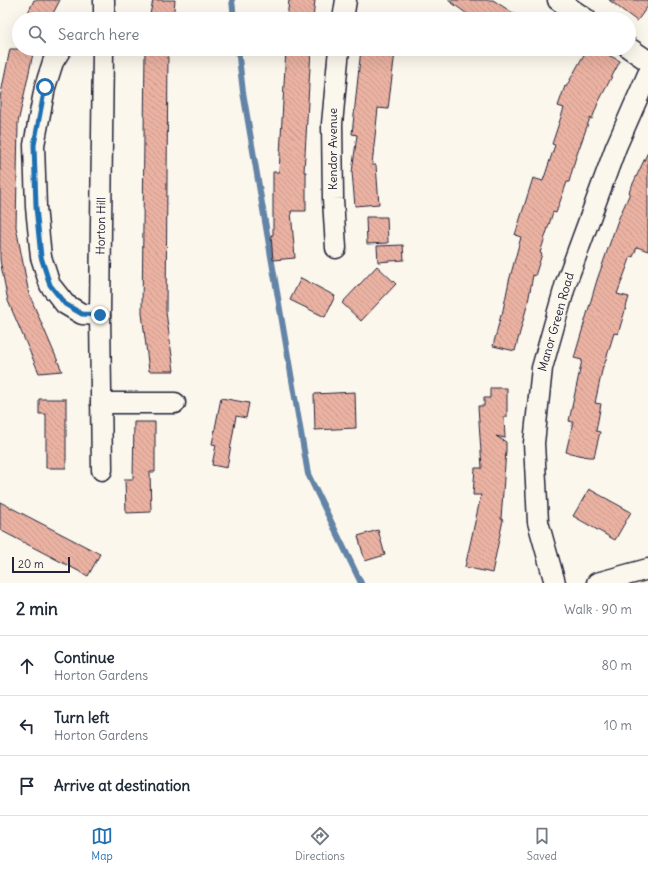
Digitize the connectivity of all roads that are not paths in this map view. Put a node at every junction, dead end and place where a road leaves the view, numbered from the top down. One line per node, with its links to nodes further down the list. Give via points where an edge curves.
1 (346, 0): 3 (street)
2 (558, 0): 4 (street)
3 (344, 12)
4 (576, 12)
5 (636, 53): 9 (street)
6 (57, 56): 12 (street, via 45,87 34,145 41,257 50,285 65,304 82,314)
7 (103, 56): 12 (street, Horton Hill)
8 (338, 56): 11 (street, Kendor Avenue, via 332,124)
9 (648, 61)
10 (648, 74): 17 (street, Manor Green Road, via 616,147 566,282 542,368 534,443 538,522)
11 (336, 248)
12 (100, 315): 13 (street, Horton Hill)
13 (101, 403): 14 (street); 15 (street, Horton Hill)
14 (175, 403)
15 (102, 470)
16 (648, 569): 18 (street)
17 (555, 583)
18 (597, 583)

